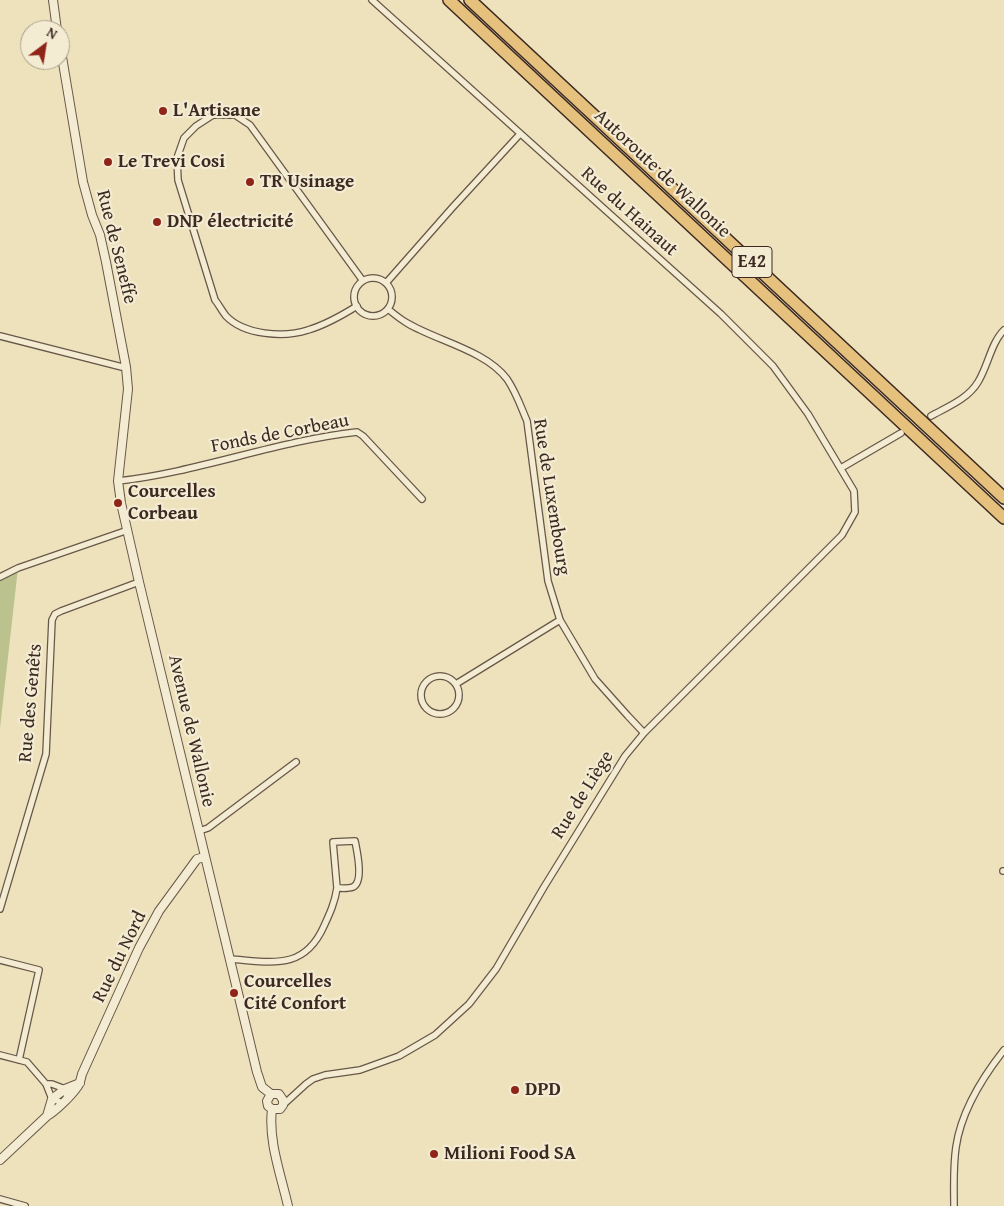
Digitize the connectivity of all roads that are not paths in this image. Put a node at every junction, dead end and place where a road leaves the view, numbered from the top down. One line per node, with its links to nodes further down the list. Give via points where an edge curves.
1 (53, 0): 5 (street)
2 (372, 0): 7 (street, Rue du Hainaut)
3 (449, 0): 21 (highway, Autoroute de Wallonie / E42)
4 (470, 0): 19 (highway, Autoroute de Wallonie / E42)
5 (56, 20)
6 (64, 70): 14 (street, Rue de Seneffe, via 83,182 100,235)
7 (520, 134): 9 (street); 17 (street, Rue du Hainaut, via 721,314 773,366)
8 (363, 281): 9 (street, via 375,278); 10 (street, via 354,295); 10 (street, via 250,125 235,115 213,115 184,138 177,158 178,180 215,300 227,317 252,331 281,334 305,331 332,321)
9 (386, 283): 11 (street, via 392,299)
10 (357, 306): 11 (street, via 372,316)
11 (388, 309): 25 (street, Rue de Luxembourg, via 408,324 486,360 506,378 518,396 527,421 548,581)
12 (1004, 330): 15 (street, via 978,384 963,398)
13 (0, 336): 14 (street)
14 (126, 367): 18 (street, Avenue de Wallonie, via 128,389)
15 (931, 416)
16 (901, 433): 17 (street)
17 (841, 468): 27 (street, Rue de Liège, via 854,490 855,512 842,535)
18 (118, 481): 20 (street, Fonds de Corbeau, via 357,432); 22 (street, Avenue de Wallonie)
19 (1004, 498)
20 (422, 499)
21 (1004, 518)
22 (128, 530): 23 (street); 24 (street, Avenue de Wallonie)
23 (0, 577)
24 (139, 582): 29 (street, Avenue de Wallonie); 32 (street, Rue des Genêts, via 61,611 52,620 46,754)
25 (560, 620): 26 (street); 27 (street, Rue de Luxembourg, via 595,679)
26 (456, 684): 26 (street, via 446,677 431,678 421,690 422,703 431,712 449,712 458,700)
27 (644, 733): 42 (street, Rue de Liège, via 621,762 496,969 469,1004 435,1035 399,1056 360,1070 313,1079)
28 (296, 762): 29 (street, via 208,828)
29 (199, 831): 30 (street, Avenue de Wallonie)
30 (205, 857): 33 (street, Avenue de Wallonie); 38 (street, Rue du Nord, via 197,859 159,912)
31 (336, 888): 31 (street, via 353,887 360,876 356,841 333,842); 33 (street, via 335,899 320,935 302,954 291,960 272,962)
32 (0, 909)
33 (230, 959): 41 (street, Avenue de Wallonie, via 259,1080 262,1088)
34 (0, 960): 37 (street, via 39,970)
35 (1004, 1050): 53 (street, via 974,1096 959,1130 954,1161)
36 (0, 1056): 37 (street)
37 (19, 1060): 39 (street, via 27,1062)
38 (80, 1083): 40 (street); 45 (street, Rue du Nord)
39 (46, 1084): 40 (street); 44 (street)
40 (65, 1089): 44 (street); 45 (street)
41 (271, 1094): 43 (street); 47 (street, via 267,1104)
42 (295, 1094): 43 (street); 46 (street, Rue de Liège)
43 (281, 1095): 46 (street)
44 (52, 1100): 45 (street); 48 (street, Rue du Nord)
45 (65, 1100): 48 (street, Rue du Nord)
46 (283, 1105): 47 (street, via 277,1110)
47 (272, 1109): 52 (street, via 271,1136)
48 (47, 1116): 49 (street, Rue du Nord)
49 (0, 1160)
50 (0, 1199): 51 (street)
51 (24, 1206)
52 (288, 1206)
53 (954, 1206)

